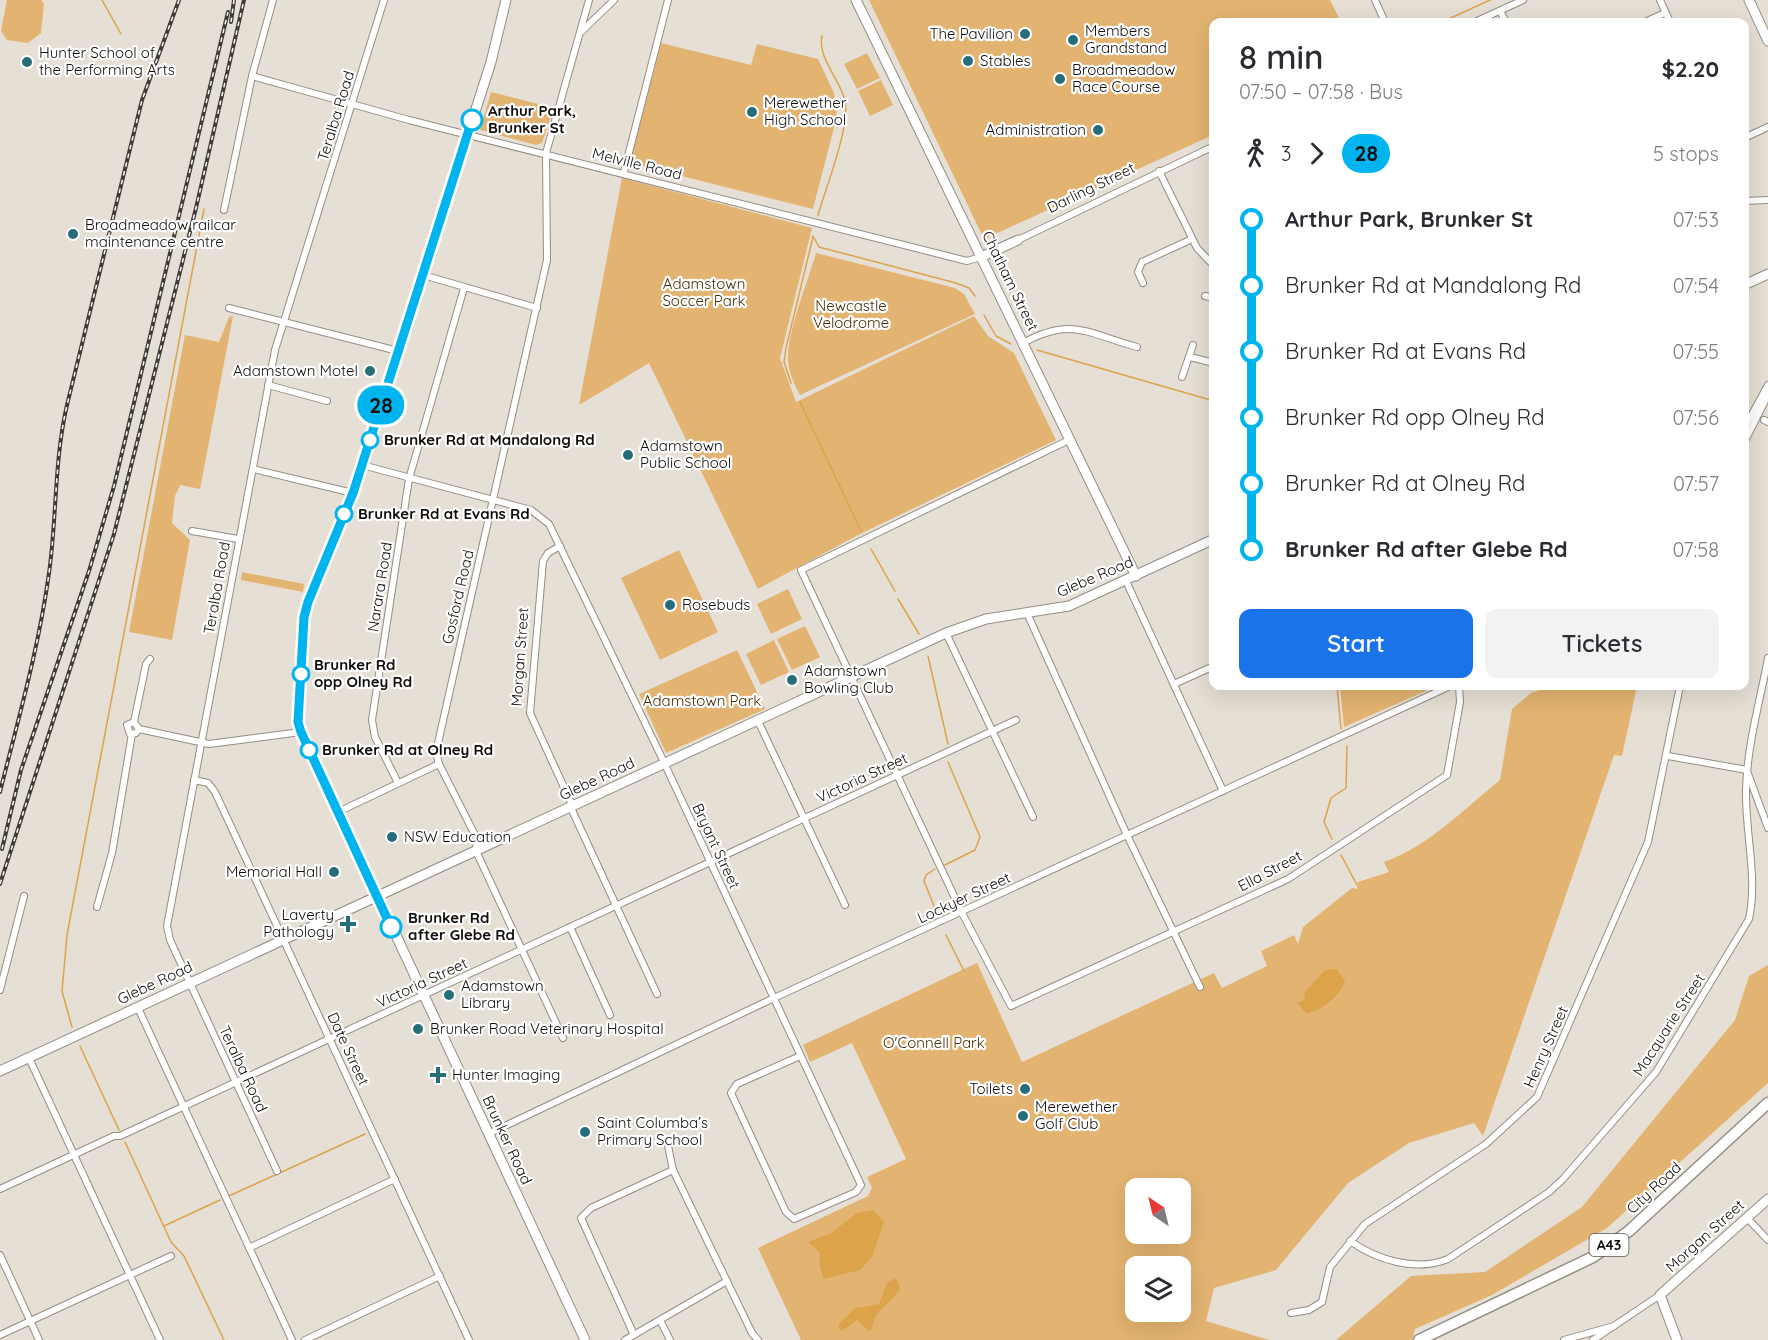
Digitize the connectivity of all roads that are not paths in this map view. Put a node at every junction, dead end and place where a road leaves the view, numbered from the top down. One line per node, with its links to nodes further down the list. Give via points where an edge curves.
1 (273, 0): 21 (street)
2 (384, 0): 22 (street, Teralba Road)
3 (506, 0): 24 (main road, Brunker Road)
4 (589, 0): 19 (street, Gosford Road)
5 (614, 0): 19 (street)
6 (668, 0): 29 (street)
7 (856, 0): 35 (main road, Chatham Street)
8 (1375, 0): 14 (street)
9 (1523, 0): 12 (street)
10 (1660, 0): 13 (street)
11 (1749, 0): 20 (main road)
12 (1500, 11): 15 (street); 16 (street)
13 (1665, 13): 17 (street); 18 (street)
14 (1384, 18)
15 (1485, 18)
16 (1504, 18)
17 (1654, 18)
18 (1668, 18)
19 (580, 32): 27 (street, Gosford Road)
20 (1768, 41)
21 (252, 76): 22 (street, Melville Road); 32 (street)
22 (352, 104): 24 (street, Melville Road); 46 (street, Teralba Road)
23 (1768, 127): 25 (street)
24 (468, 134): 27 (street, Melville Road); 38 (main road, Brunker Road)
25 (1749, 136)
26 (1209, 148): 28 (street, Darling Street)
27 (546, 153): 29 (street, Melville Road); 45 (street, Gosford Road, via 547,260)
28 (1159, 171): 33 (street); 34 (street, Darling Street)
29 (624, 172): 35 (street, Melville Road, via 967,261)
30 (1768, 200): 31 (street)
31 (1749, 201)
32 (224, 210)
33 (1191, 239): 36 (street); 39 (street, via 1142,262 1138,272)
34 (1018, 240): 35 (main road, Darling Street)
35 (981, 257): 47 (main road, Chatham Street)
36 (1209, 260)
37 (1768, 274): 40 (main road)
38 (423, 275): 41 (street); 50 (main road, Brunker Road)
39 (1143, 283)
40 (1749, 283)
41 (464, 288): 45 (street); 63 (street, Narara Road)
42 (1205, 296): 43 (street)
43 (1209, 297)
44 (229, 308): 46 (street)
45 (537, 308): 65 (street, Gosford Road)
46 (284, 321): 50 (street); 54 (street, Teralba Road)
47 (1023, 343): 49 (street, via 1067,327); 60 (main road, Chatham Street)
48 (1193, 345): 51 (street)
49 (1137, 347)
50 (398, 351): 61 (main road, Brunker Road)
51 (1190, 357): 52 (street); 53 (street)
52 (1209, 362)
53 (1182, 377)
54 (268, 385): 57 (street); 62 (street, Teralba Road)
55 (1768, 385): 58 (street)
56 (1768, 394): 59 (street)
57 (327, 401)
58 (1749, 420)
59 (1749, 433)
60 (1071, 439): 70 (main road, Chatham Street); 77 (street, via 801,570)
61 (362, 465): 63 (street); 64 (main road, Brunker Road)
62 (253, 469): 64 (street); 67 (street, Teralba Road)
63 (409, 479): 65 (street); 96 (street, Narara Road, via 372,720 375,737)
64 (353, 493): 87 (main road, Brunker Road, via 304,617 298,722)
65 (492, 500): 69 (street, Bryant Street, via 531,510 546,519); 91 (street, Gosford Road, via 437,744)
66 (192, 531): 67 (street)
67 (238, 539): 89 (street, Teralba Road)
68 (1209, 541): 70 (main road, Glebe Road)
69 (560, 546): 92 (street, Bryant Street); 98 (street, Morgan Street, via 543,561 530,713)
70 (1136, 576): 71 (main road, Glebe Road)
71 (1126, 581): 72 (main road, Glebe Road, via 1069,606); 78 (street)
72 (1027, 613): 73 (main road, Glebe Road, via 986,618); 103 (street)
73 (946, 633): 77 (main road, Glebe Road); 86 (street)
74 (1768, 658): 93 (street, Macquarie Street)
75 (150, 659): 84 (street)
76 (1209, 668): 78 (street)
77 (852, 676): 82 (main road, Glebe Road); 94 (street)
78 (1174, 684): 97 (street)
79 (1441, 690): 97 (street, Lockyer Street)
80 (1459, 690): 113 (street, Ella Street, via 1447,775 1288,879)
81 (1679, 690): 90 (street, Henry Street)
82 (758, 720): 92 (main road, Glebe Road); 100 (street)
83 (1016, 720): 86 (street, Victoria Street)
84 (134, 722): 85 (street); 88 (street, via 126,727)
85 (139, 729): 88 (street); 89 (street)
86 (992, 731): 94 (street, Victoria Street); 101 (street)
87 (301, 732): 89 (street); 99 (main road, Brunker Road)
88 (132, 734): 110 (street, via 112,853)
89 (201, 743): 95 (street, Teralba Road)
90 (1668, 756): 93 (street); 142 (street, Henry Street, via 1648,842 1537,1097 1486,1144 1365,1224)
91 (439, 764): 96 (street); 104 (street, Gosford Road, via 477,839)
92 (665, 764): 98 (main road, Glebe Road); 105 (street, Bryant Street)
93 (1747, 770): 102 (street); 142 (street, Macquarie Street, via 1752,892 1749,920 1646,1083 1556,1185 1448,1259 1436,1264 1407,1265)
94 (898, 774): 100 (street, Victoria Street); 111 (street)
95 (194, 780): 114 (street, Date Street, via 208,783 216,792); 116 (street, Teralba Road, via 166,926)
96 (398, 783): 99 (street)
97 (1223, 791): 103 (street, Lockyer Street)
98 (572, 807): 104 (main road, Glebe Road); 108 (street, Morgan Street)
99 (338, 812): 107 (main road, Brunker Road)
100 (804, 818): 105 (street, Victoria Street); 109 (street)
101 (1033, 818)
102 (1768, 828)
103 (1127, 835): 111 (street, Lockyer Street); 113 (street)
104 (476, 851): 107 (main road, Glebe Road); 115 (street, Gosford Road)
105 (711, 862): 108 (street, Victoria Street); 121 (street, Bryant Street)
106 (24, 896): 118 (street)
107 (377, 897): 114 (main road, Glebe Road); 120 (main road, Brunker Road)
108 (616, 905): 112 (street, Victoria Street); 119 (street, Morgan Street)
109 (845, 905)
110 (97, 907)
111 (962, 913): 113 (street, Ella Street, via 1011,1006); 121 (street, Lockyer Street)
112 (570, 927): 115 (street, Victoria Street); 123 (street)
113 (1173, 931): 117 (street)
114 (284, 940): 116 (main road, Glebe Road); 125 (street, Date Street)
115 (522, 949): 120 (street, Victoria Street); 124 (street, Gosford Road)
116 (190, 983): 122 (main road, Glebe Road); 129 (street, Teralba Road)
117 (1200, 987)
118 (0, 990)
119 (657, 994)
120 (424, 996): 125 (street, Victoria Street); 132 (main road, Brunker Road)
121 (774, 998): 126 (street, Bryant Street); 132 (street, Lockyer Street)
122 (138, 1008): 127 (main road, Glebe Road); 131 (street)
123 (610, 1015)
124 (562, 1038)
125 (330, 1039): 129 (street, Victoria Street); 137 (street, Date Street)
126 (800, 1056): 126 (street, Bryant Street, via 731,1089 791,1219 856,1192 861,1185)
127 (29, 1058): 128 (main road, Glebe Road); 134 (street)
128 (0, 1071)
129 (236, 1082): 131 (street, Victoria Street); 136 (street, Teralba Road)
130 (1768, 1103): 165 (highway, City Road / A43, via 1629,1231 1593,1257)
131 (184, 1106): 134 (street, Victoria Street); 143 (street)
132 (488, 1134): 161 (main road, Brunker Road)
133 (668, 1141): 135 (street)
134 (75, 1154): 138 (street, Victoria Street); 146 (street)
135 (673, 1170): 148 (street); 155 (street, via 591,1208 581,1218)
136 (277, 1171)
137 (395, 1179): 143 (street); 147 (street, Date Street)
138 (0, 1189)
139 (1768, 1199): 140 (main road, Morgan Street)
140 (1748, 1218): 141 (street); 149 (main road, Morgan Street)
141 (1768, 1240)
142 (1350, 1241): 150 (street, Henry Street, via 1330,1267 1322,1302 1309,1310)
143 (249, 1248): 158 (street)
144 (0, 1255): 152 (street)
145 (171, 1256): 146 (street)
146 (130, 1275): 152 (street); 157 (street)
147 (440, 1276): 159 (street); 160 (street, Date Street)
148 (727, 1281): 151 (street); 164 (street)
149 (1660, 1295): 153 (street); 168 (main road)
150 (1291, 1313)
151 (660, 1320): 155 (street); 163 (street)
152 (31, 1321): 154 (street); 156 (street)
153 (1618, 1326): 166 (street); 167 (street)
154 (0, 1335)
155 (634, 1335): 162 (street)
156 (39, 1340)
157 (160, 1340)
158 (292, 1340)
159 (305, 1340)
160 (469, 1340)
161 (585, 1340)
162 (625, 1340)
163 (670, 1340)
164 (758, 1340)
165 (1419, 1340)
166 (1564, 1340)
167 (1593, 1340)
168 (1677, 1340)

